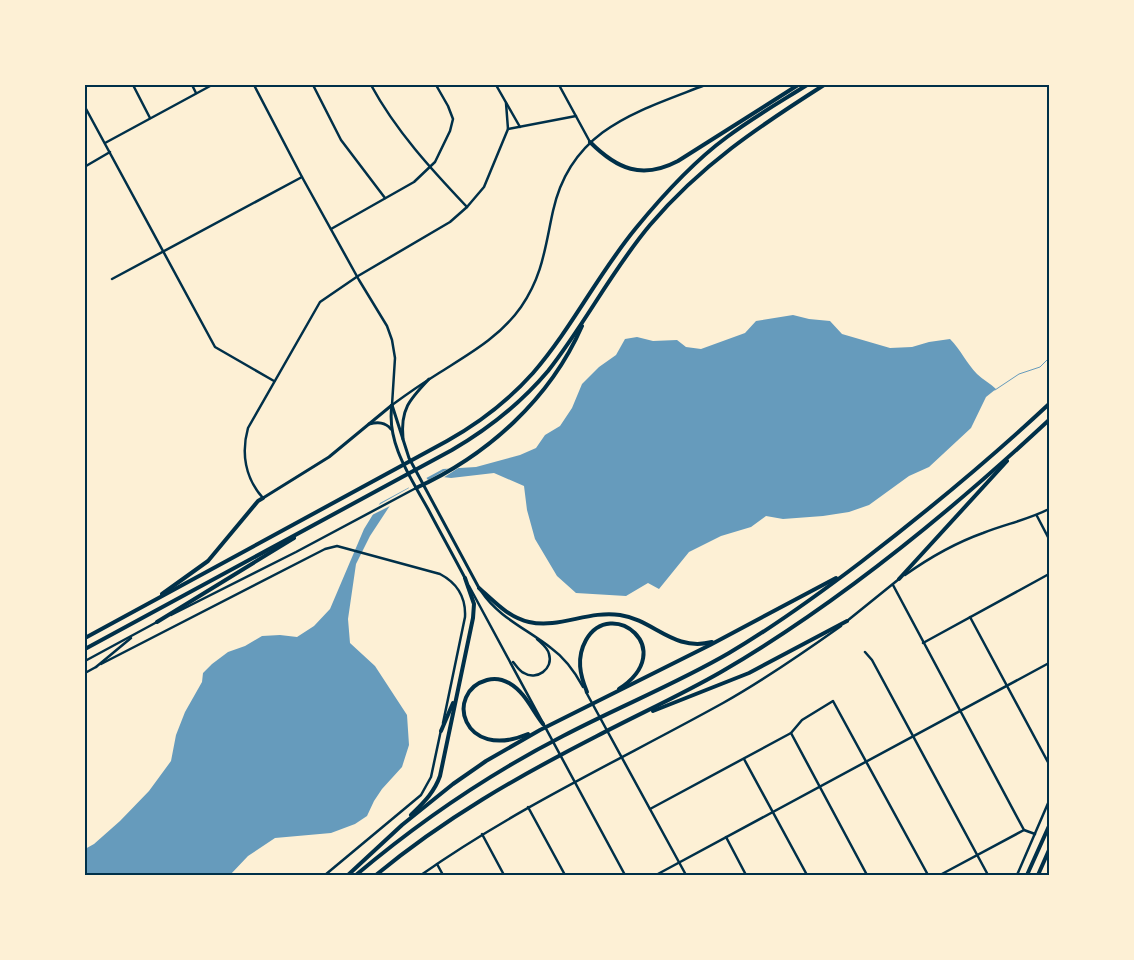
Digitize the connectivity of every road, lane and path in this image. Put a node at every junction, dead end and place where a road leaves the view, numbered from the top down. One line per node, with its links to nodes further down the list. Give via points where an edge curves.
1 (133, 85): 18 (street)
2 (192, 85): 14 (street)
3 (212, 85): 14 (street)
4 (254, 85): 26 (street)
5 (313, 85): 27 (street, via 341,140)
6 (371, 85): 25 (street, via 395,124)
7 (436, 85): 25 (street, via 453,119)
8 (496, 85): 15 (street)
9 (559, 85): 17 (street)
10 (705, 85): 21 (street, via 634,113)
11 (798, 85): 21 (main road, via 678,161 657,170 620,166)
12 (807, 85): 56 (main road, via 728,136 668,191 620,248 540,364 488,415 447,441)
13 (824, 85): 33 (main road, via 751,132 683,189 635,244)
14 (196, 93): 18 (street)
15 (506, 103): 19 (street); 20 (street)
16 (85, 107): 22 (street)
17 (576, 116): 19 (street); 21 (street)
18 (150, 118): 22 (street)
19 (520, 127): 20 (street)
20 (508, 129): 28 (street, via 484,187)
21 (590, 142): 34 (street, via 568,171 558,192 542,265 522,305 484,344)
22 (105, 143): 23 (street)
23 (110, 152): 24 (street); 30 (street)
24 (86, 166)
25 (431, 168): 27 (street); 28 (street)
26 (302, 177): 29 (street); 30 (street)
27 (385, 198): 29 (street)
28 (467, 207): 31 (street, via 450,222)
29 (331, 229): 31 (street)
30 (163, 252): 32 (street); 35 (street, via 215,346)
31 (358, 276): 35 (street, via 320,302); 37 (street, via 392,340 395,365)
32 (112, 279)
33 (587, 314): 43 (main road, via 575,341 552,377 517,419 477,453); 46 (main road, via 548,371 504,415 462,444)
34 (429, 379): 37 (street); 41 (main road, via 406,408 402,425)
35 (274, 381): 45 (street, via 244,441 248,474)
36 (1049, 404): 50 (main road, via 941,499)
37 (392, 405): 39 (main road); 40 (main road); 41 (main road)
38 (1049, 420): 42 (main road)
39 (369, 424): 40 (main road, via 384,423); 45 (main road, via 329,457)
40 (392, 432): 44 (main road)
41 (404, 447): 43 (main road)
42 (1017, 450): 53 (main road); 77 (main road, via 891,554 791,627 708,679)
43 (423, 485): 44 (main road); 55 (main road)
44 (416, 488): 52 (main road); 59 (street)
45 (263, 498): 56 (main road, via 208,561)
46 (344, 509): 59 (main road); 65 (main road)
47 (1049, 509): 48 (street)
48 (1036, 516): 49 (street); 53 (street, via 961,542)
49 (1049, 539)
50 (851, 570): 63 (main road); 107 (main road, via 771,627 722,657 561,736 490,777 415,828)
51 (1049, 574): 57 (street)
52 (465, 578): 67 (street); 73 (main road, via 473,601 473,615)
53 (899, 579): 54 (street)
54 (893, 585): 58 (street); 64 (street)
55 (479, 588): 61 (street, via 498,612); 63 (main road, via 505,611 529,622 548,623 612,614 637,620 680,642 698,645)
56 (141, 608): 62 (main road)
57 (970, 617): 64 (street); 72 (street)
58 (848, 621): 77 (main road, via 749,673); 83 (street, via 725,702)
59 (157, 622): 60 (street)
60 (139, 632): 68 (street); 70 (street)
61 (531, 634): 67 (street, via 550,655 544,671 535,676 526,674); 74 (street, via 563,659)
62 (85, 638)
63 (719, 640): 75 (main road)
64 (923, 642): 76 (street)
65 (85, 649)
66 (865, 652): 82 (street)
67 (508, 657): 78 (street)
68 (85, 661)
69 (1049, 663): 72 (street)
70 (96, 667): 71 (street); 80 (street, via 325,549 337,546 444,576 456,586 463,600 464,624)
71 (85, 673)
72 (1007, 686): 76 (street); 86 (street)
73 (458, 691): 80 (main road); 93 (main road, via 436,786)
74 (586, 692): 75 (main road, via 580,674 584,644 596,629 606,624 617,624 628,627 637,635 644,658 634,677); 83 (street)
75 (608, 695): 79 (main road)
76 (960, 711): 82 (street); 95 (street)
77 (627, 720): 108 (main road, via 469,807)
78 (543, 724): 79 (main road, via 526,698 506,681 483,681 467,697 466,722 482,737 507,741); 87 (street)
79 (540, 730): 93 (main road, via 469,772)
80 (441, 731): 105 (street, via 431,777 421,795)
81 (791, 733): 84 (street); 85 (street, via 802,720 833,701); 88 (street)
82 (913, 737): 85 (street); 100 (street)
83 (622, 756): 87 (street); 91 (street)
84 (744, 759): 91 (street); 92 (street)
85 (866, 761): 88 (street); 119 (street)
86 (1049, 764)
87 (575, 782): 90 (street); 113 (street)
88 (820, 787): 92 (street); 118 (street)
89 (1049, 801): 97 (street)
90 (528, 807): 96 (street); 112 (street)
91 (650, 810): 102 (street)
92 (773, 812): 98 (street); 117 (street)
93 (402, 825): 106 (main road)
94 (1049, 826): 123 (main road)
95 (1024, 830): 97 (street); 100 (street)
96 (482, 834): 103 (street); 111 (street)
97 (1035, 834): 122 (street)
98 (726, 837): 102 (street); 116 (street)
99 (1049, 850): 104 (main road)
100 (978, 855): 120 (street); 121 (street)
101 (1049, 856): 104 (main road)
102 (679, 863): 114 (street); 115 (street)
103 (437, 864): 109 (street); 110 (street)
104 (1040, 870): 124 (main road)
105 (325, 875)
106 (348, 875)
107 (356, 875)
108 (376, 875)
109 (421, 875)
110 (443, 875)
111 (504, 875)
112 (565, 875)
113 (625, 875)
114 (656, 875)
115 (686, 875)
116 (746, 875)
117 (807, 875)
118 (867, 875)
119 (928, 875)
120 (940, 875)
121 (988, 875)
122 (1017, 875)
123 (1028, 875)
124 (1038, 875)

